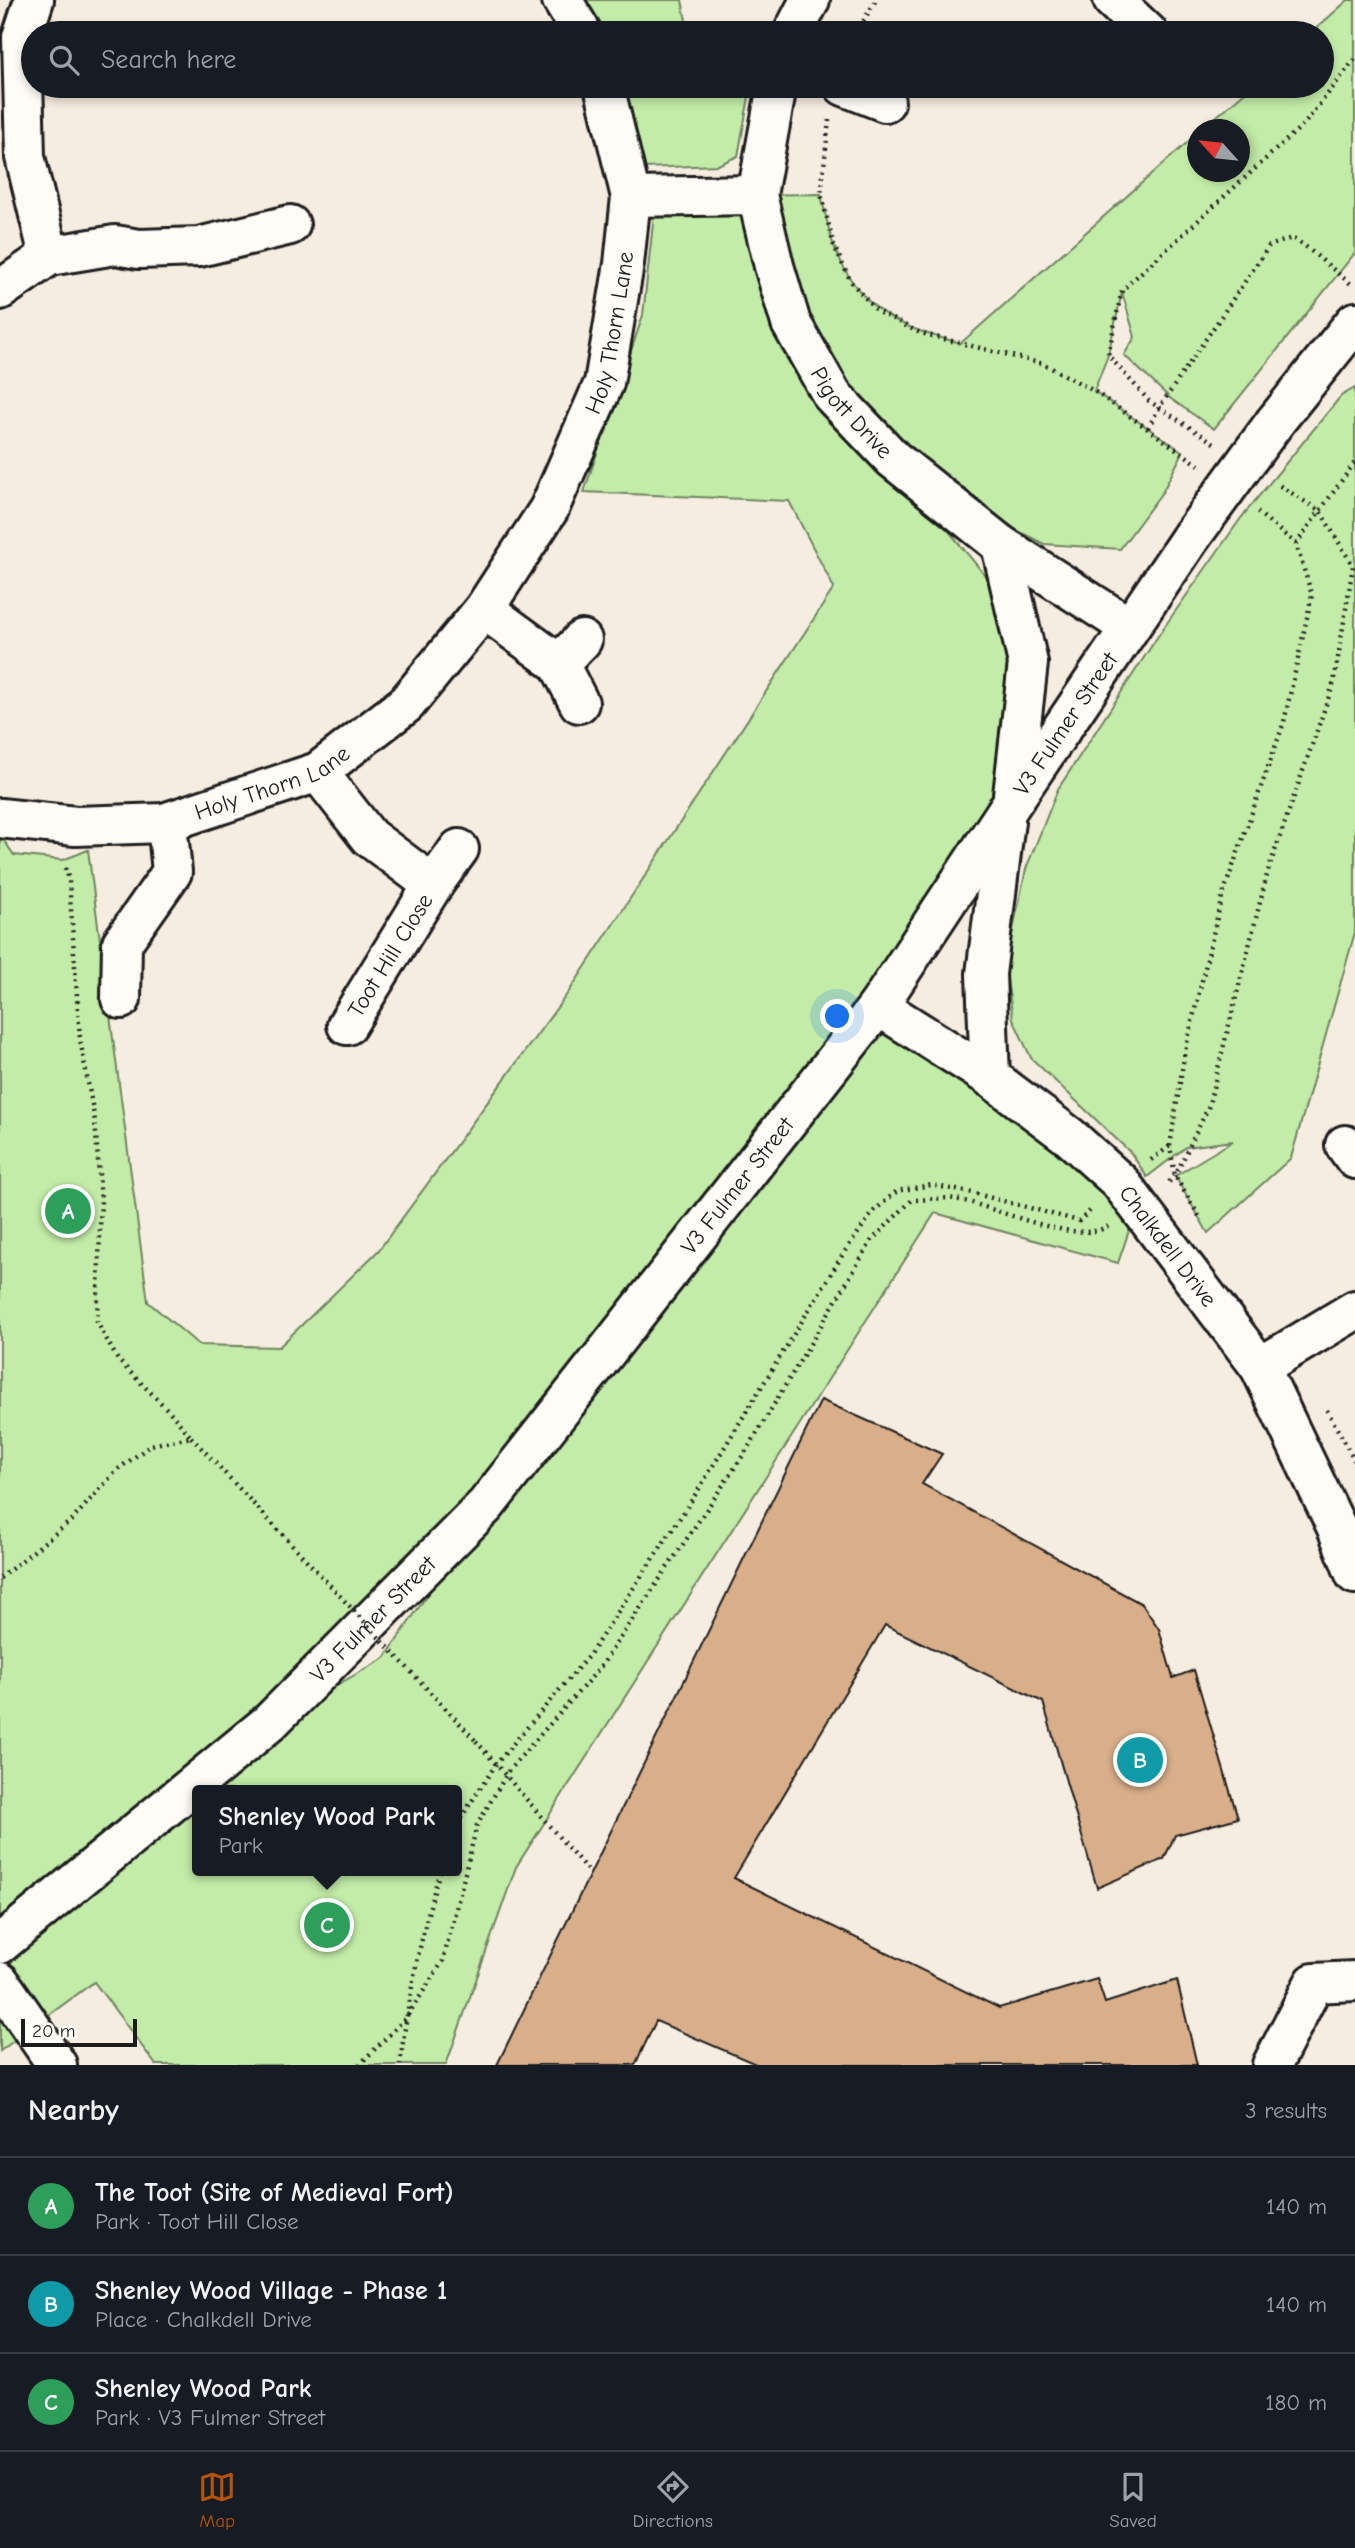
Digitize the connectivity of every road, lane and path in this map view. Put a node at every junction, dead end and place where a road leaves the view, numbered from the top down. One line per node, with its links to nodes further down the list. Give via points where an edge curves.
1 (34, 0): 6 (street)
2 (562, 0): 7 (street)
3 (810, 0): 8 (street)
4 (876, 0): 9 (path)
5 (1113, 0): 10 (street)
6 (27, 21)
7 (575, 21)
8 (799, 21)
9 (863, 21)
10 (1135, 21)
11 (21, 50): 19 (street)
12 (1355, 59): 13 (path)
13 (1334, 86)
14 (607, 98): 21 (street, Holy Thorn Lane)
15 (775, 98): 20 (street, Pigott Drive)
16 (838, 98): 18 (street); 28 (path, via 826,137 821,194 834,246 851,282 878,312 920,333 1044,364)
17 (1325, 98): 27 (path, via 1305,123 1122,290 1108,355)
18 (885, 102)
19 (13, 158): 23 (street)
20 (757, 195): 21 (street); 36 (street, Pigott Drive, via 791,323 832,396 893,459)
21 (631, 197): 39 (street, Holy Thorn Lane, via 604,383 549,509)
22 (290, 225): 23 (street, via 199,247 115,245)
23 (50, 256): 25 (street)
24 (1355, 288): 27 (path, via 1292,238 1269,246)
25 (0, 290)
26 (1355, 322): 40 (street, V3 Fulmer Street, bridge, via 1275,422)
27 (1159, 408): 28 (path); 29 (path)
28 (1148, 428): 31 (path)
29 (1220, 447)
30 (1355, 462): 34 (path)
31 (1203, 469)
32 (1276, 483): 34 (path)
33 (1255, 510): 35 (path)
34 (1320, 511): 35 (path); 38 (path, via 1353,566)
35 (1296, 544): 53 (path, via 1312,595 1284,722 1222,897 1185,1051)
36 (1001, 545): 40 (street, Pigott Drive); 43 (street, via 1028,663)
37 (1355, 580): 38 (path)
38 (1349, 593): 54 (path, via 1334,682 1268,871 1208,1108)
39 (484, 609): 41 (street, via 570,652); 42 (street, Holy Thorn Lane, via 406,704)
40 (1129, 627): 43 (street, V3 Fulmer Street)
41 (579, 703)
42 (318, 772): 45 (street, Holy Thorn Lane); 48 (street, Toot Hill Close, via 369,837)
43 (1009, 806): 50 (street, V3 Fulmer Street); 52 (street, via 986,974)
44 (0, 818): 45 (street, Holy Thorn Lane, via 76,827)
45 (164, 823): 49 (street, via 172,872 122,943)
46 (460, 849): 48 (street, Toot Hill Close)
47 (62, 860): 60 (path, via 69,880 80,1039 95,1121 101,1200 97,1322 118,1360)
48 (433, 886): 51 (street, Toot Hill Close)
49 (121, 999)
50 (878, 1006): 52 (street, Chalkdell Drive); 66 (street, V3 Fulmer Street, via 486,1505 269,1724)
51 (347, 1025)
52 (990, 1077): 55 (street, Chalkdell Drive, via 1070,1137)
53 (1170, 1146): 54 (path); 55 (path)
54 (1175, 1176): 55 (path); 56 (path)
55 (1128, 1195): 58 (street, Chalkdell Drive); 64 (path, via 1079,1221 931,1185 897,1191 874,1211 590,1654); 65 (path, via 1101,1231 1062,1231 954,1199 912,1200 872,1240 748,1448 599,1669)
56 (1202, 1222)
57 (1355, 1310): 58 (street)
58 (1260, 1367): 62 (street, Chalkdell Drive)
59 (1324, 1405): 61 (path)
60 (191, 1437): 63 (path, via 151,1445 117,1470 72,1520); 64 (path, bridge)
61 (1355, 1461)
62 (1355, 1574)
63 (0, 1578)
64 (496, 1765): 65 (path); 68 (path)
65 (506, 1776): 69 (path); 74 (path, via 477,1825 443,1961)
66 (194, 1785)
67 (192, 1787): 71 (street, V3 Fulmer Street)
68 (462, 1816)
69 (590, 1874)
70 (439, 1876): 74 (path)
71 (0, 1944)
72 (1355, 1981): 78 (street, via 1314,1983)
73 (0, 1982): 75 (street)
74 (406, 2018): 76 (path); 77 (path)
75 (57, 2065)
76 (359, 2065)
77 (400, 2065)
78 (1272, 2065)

